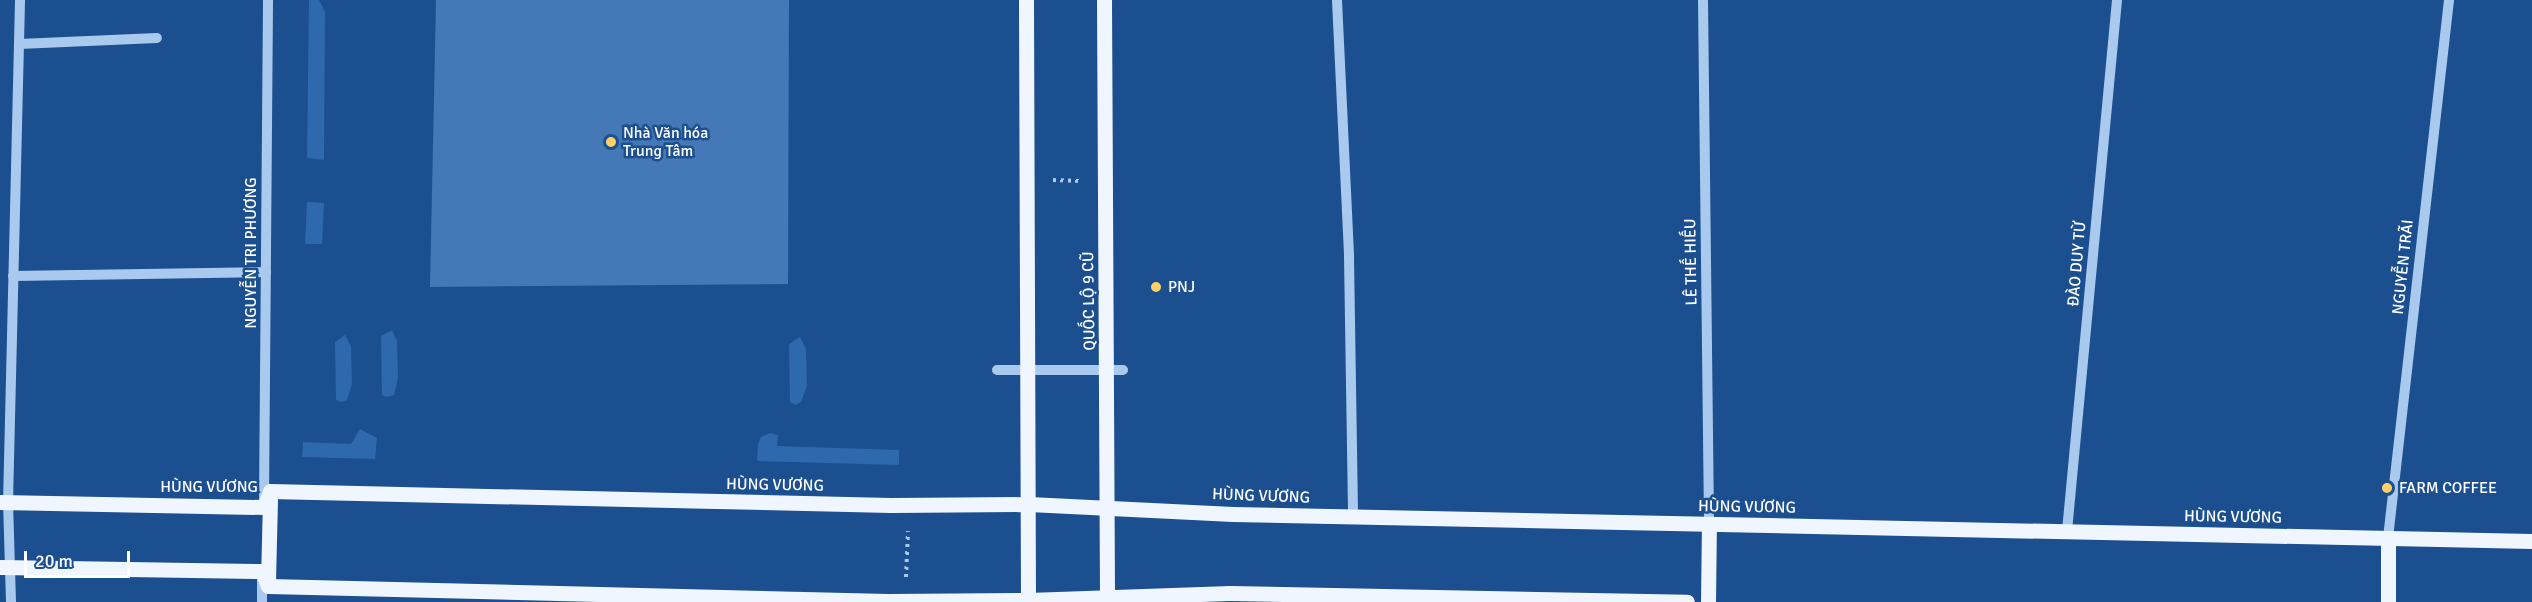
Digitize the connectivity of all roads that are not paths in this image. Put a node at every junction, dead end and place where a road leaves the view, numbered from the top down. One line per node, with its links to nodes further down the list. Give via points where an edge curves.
1 (20, 0): 10 (street)
2 (268, 0): 11 (street, NGUYỄN TRI PHƯƠNG)
3 (1026, 0): 14 (main road)
4 (1104, 0): 15 (main road, QUỐC LỘ 9 CŨ)
5 (1337, 0): 22 (street, via 1349,257)
6 (1703, 0): 23 (street, LÊ THẾ HIẾU)
7 (2116, 0): 24 (street, ĐÀO DUY TỪ)
8 (2449, 0): 25 (street, NGUYỄN TRÃI)
9 (157, 38): 10 (street)
10 (19, 44): 12 (street)
11 (266, 272): 12 (street); 20 (street, NGUYỄN TRI PHƯƠNG)
12 (13, 276): 18 (street)
13 (997, 370): 14 (street)
14 (1029, 370): 15 (street); 19 (main road)
15 (1108, 370): 16 (street); 21 (main road, QUỐC LỘ 9 CŨ)
16 (1123, 370)
17 (270, 491): 19 (main road, HÙNG VƯƠNG, via 908,505); 20 (main road, HÙNG VƯƠNG); 29 (main road)
18 (4, 502): 20 (main road, HÙNG VƯƠNG); 27 (street)
19 (1029, 504): 21 (main road, HÙNG VƯƠNG); 31 (main road)
20 (264, 507)
21 (1107, 508): 22 (main road, HÙNG VƯƠNG); 30 (main road, QUỐC LỘ 9 CŨ)
22 (1353, 517): 23 (main road, HÙNG VƯƠNG)
23 (1709, 524): 24 (main road, HÙNG VƯƠNG); 35 (main road)
24 (2067, 531): 25 (main road, HÙNG VƯƠNG)
25 (2388, 538): 26 (main road, HÙNG VƯƠNG); 36 (main road)
26 (2532, 541)
27 (6, 567): 28 (main road); 32 (street)
28 (262, 571): 29 (main road); 33 (street)
29 (268, 586): 31 (main road)
30 (1107, 600): 31 (main road); 34 (main road, via 1230,592)
31 (1028, 601)
32 (11, 602)
33 (262, 602)
34 (1687, 602)
35 (1708, 602)
36 (2388, 602)

